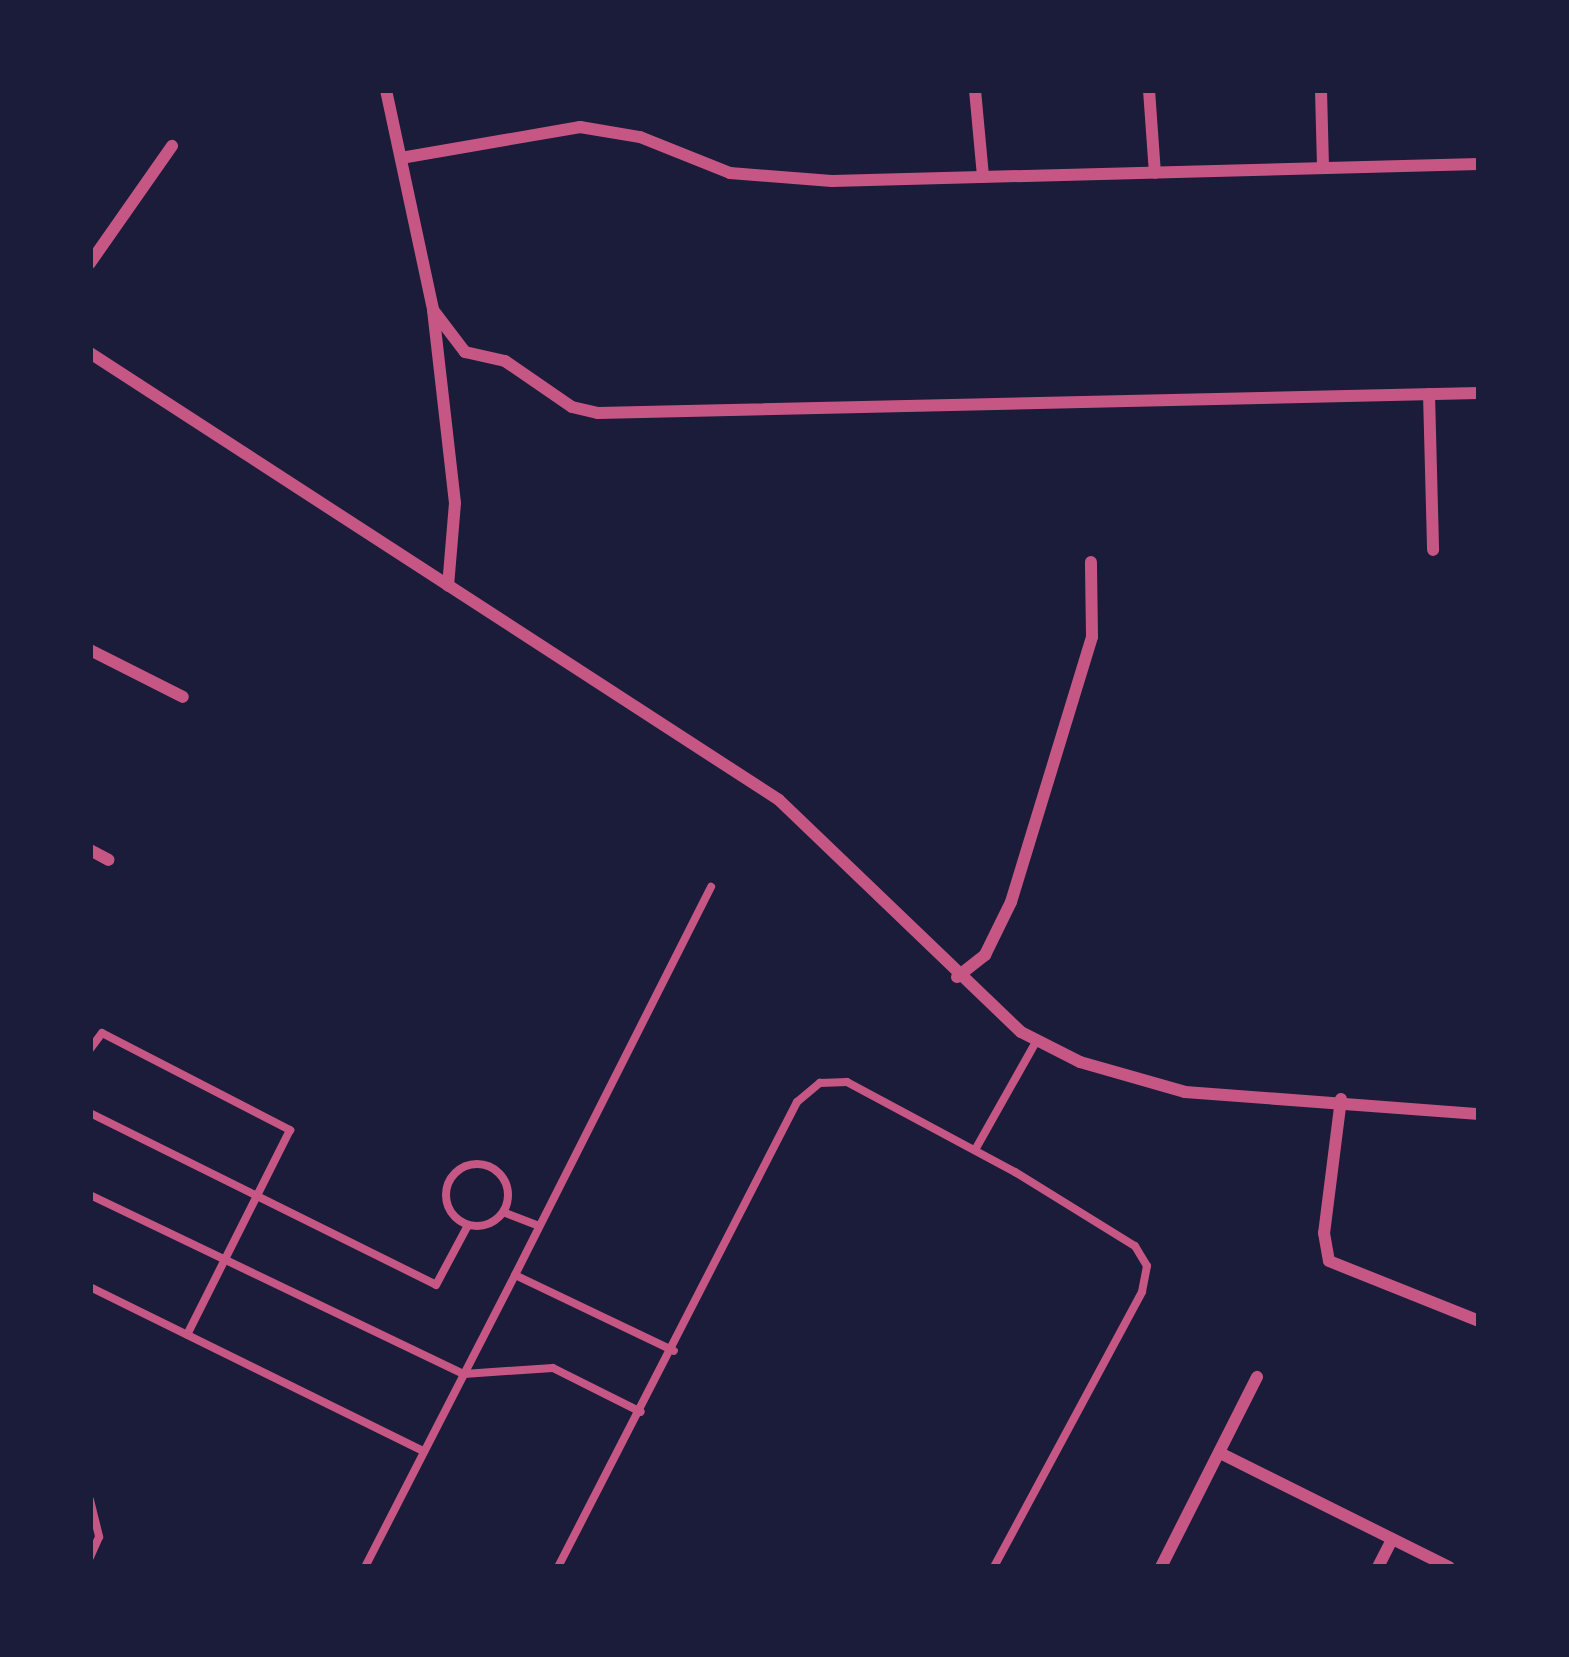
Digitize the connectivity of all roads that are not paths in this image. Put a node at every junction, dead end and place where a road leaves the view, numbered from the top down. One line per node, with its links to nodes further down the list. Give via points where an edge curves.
1 (386, 90): 6 (street)
2 (975, 90): 10 (street)
3 (1149, 90): 9 (street)
4 (1322, 90): 8 (street)
5 (172, 146): 11 (street)
6 (400, 158): 10 (street, via 580,127 640,137 730,173 832,182); 12 (street)
7 (1479, 164): 8 (street)
8 (1323, 168): 9 (street)
9 (1155, 173): 10 (street)
10 (983, 177)
11 (90, 263)
12 (433, 310): 15 (street, via 465,352 505,361 572,407 598,413); 18 (street, via 454,503)
13 (90, 353): 18 (street)
14 (1479, 393): 15 (street)
15 (1429, 394): 16 (street)
16 (1433, 550)
17 (1091, 562): 24 (street, via 1093,638 1011,902 985,956)
18 (448, 586): 24 (street, via 779,800)
19 (90, 650): 20 (street)
20 (183, 698)
21 (90, 850): 22 (street)
22 (109, 860)
23 (711, 887): 35 (lane)
24 (957, 977): 25 (street)
25 (1037, 1040): 27 (street, via 1080,1062 1185,1092); 30 (lane)
26 (90, 1049): 32 (lane, via 102,1033 290,1130)
27 (1341, 1100): 29 (street); 39 (street, via 1324,1233 1329,1261)
28 (90, 1112): 32 (lane)
29 (1479, 1114)
30 (975, 1150): 41 (lane, via 847,1082 820,1083 797,1102); 52 (lane, via 1135,1246 1147,1266 1142,1292)
31 (90, 1195): 36 (lane)
32 (258, 1195): 34 (lane, via 436,1285); 36 (lane)
33 (503, 1212): 34 (lane, via 488,1224); 34 (lane, via 501,1176 464,1167 446,1192 451,1213); 35 (lane)
34 (468, 1225)
35 (537, 1225): 37 (lane)
36 (225, 1260): 40 (lane); 42 (lane)
37 (515, 1275): 41 (lane); 42 (lane)
38 (90, 1287): 40 (lane)
39 (1479, 1321)
40 (188, 1335): 45 (lane)
41 (674, 1352): 44 (lane)
42 (464, 1374): 44 (lane, via 553,1368); 45 (lane)
43 (1257, 1377): 46 (street)
44 (641, 1412): 51 (lane)
45 (423, 1451): 50 (lane)
46 (1220, 1453): 48 (street); 53 (street)
47 (90, 1499): 49 (lane, via 99,1537)
48 (1392, 1539): 54 (street); 55 (street)
49 (90, 1557)
50 (364, 1567)
51 (558, 1567)
52 (994, 1567)
53 (1161, 1567)
54 (1378, 1567)
55 (1449, 1567)

